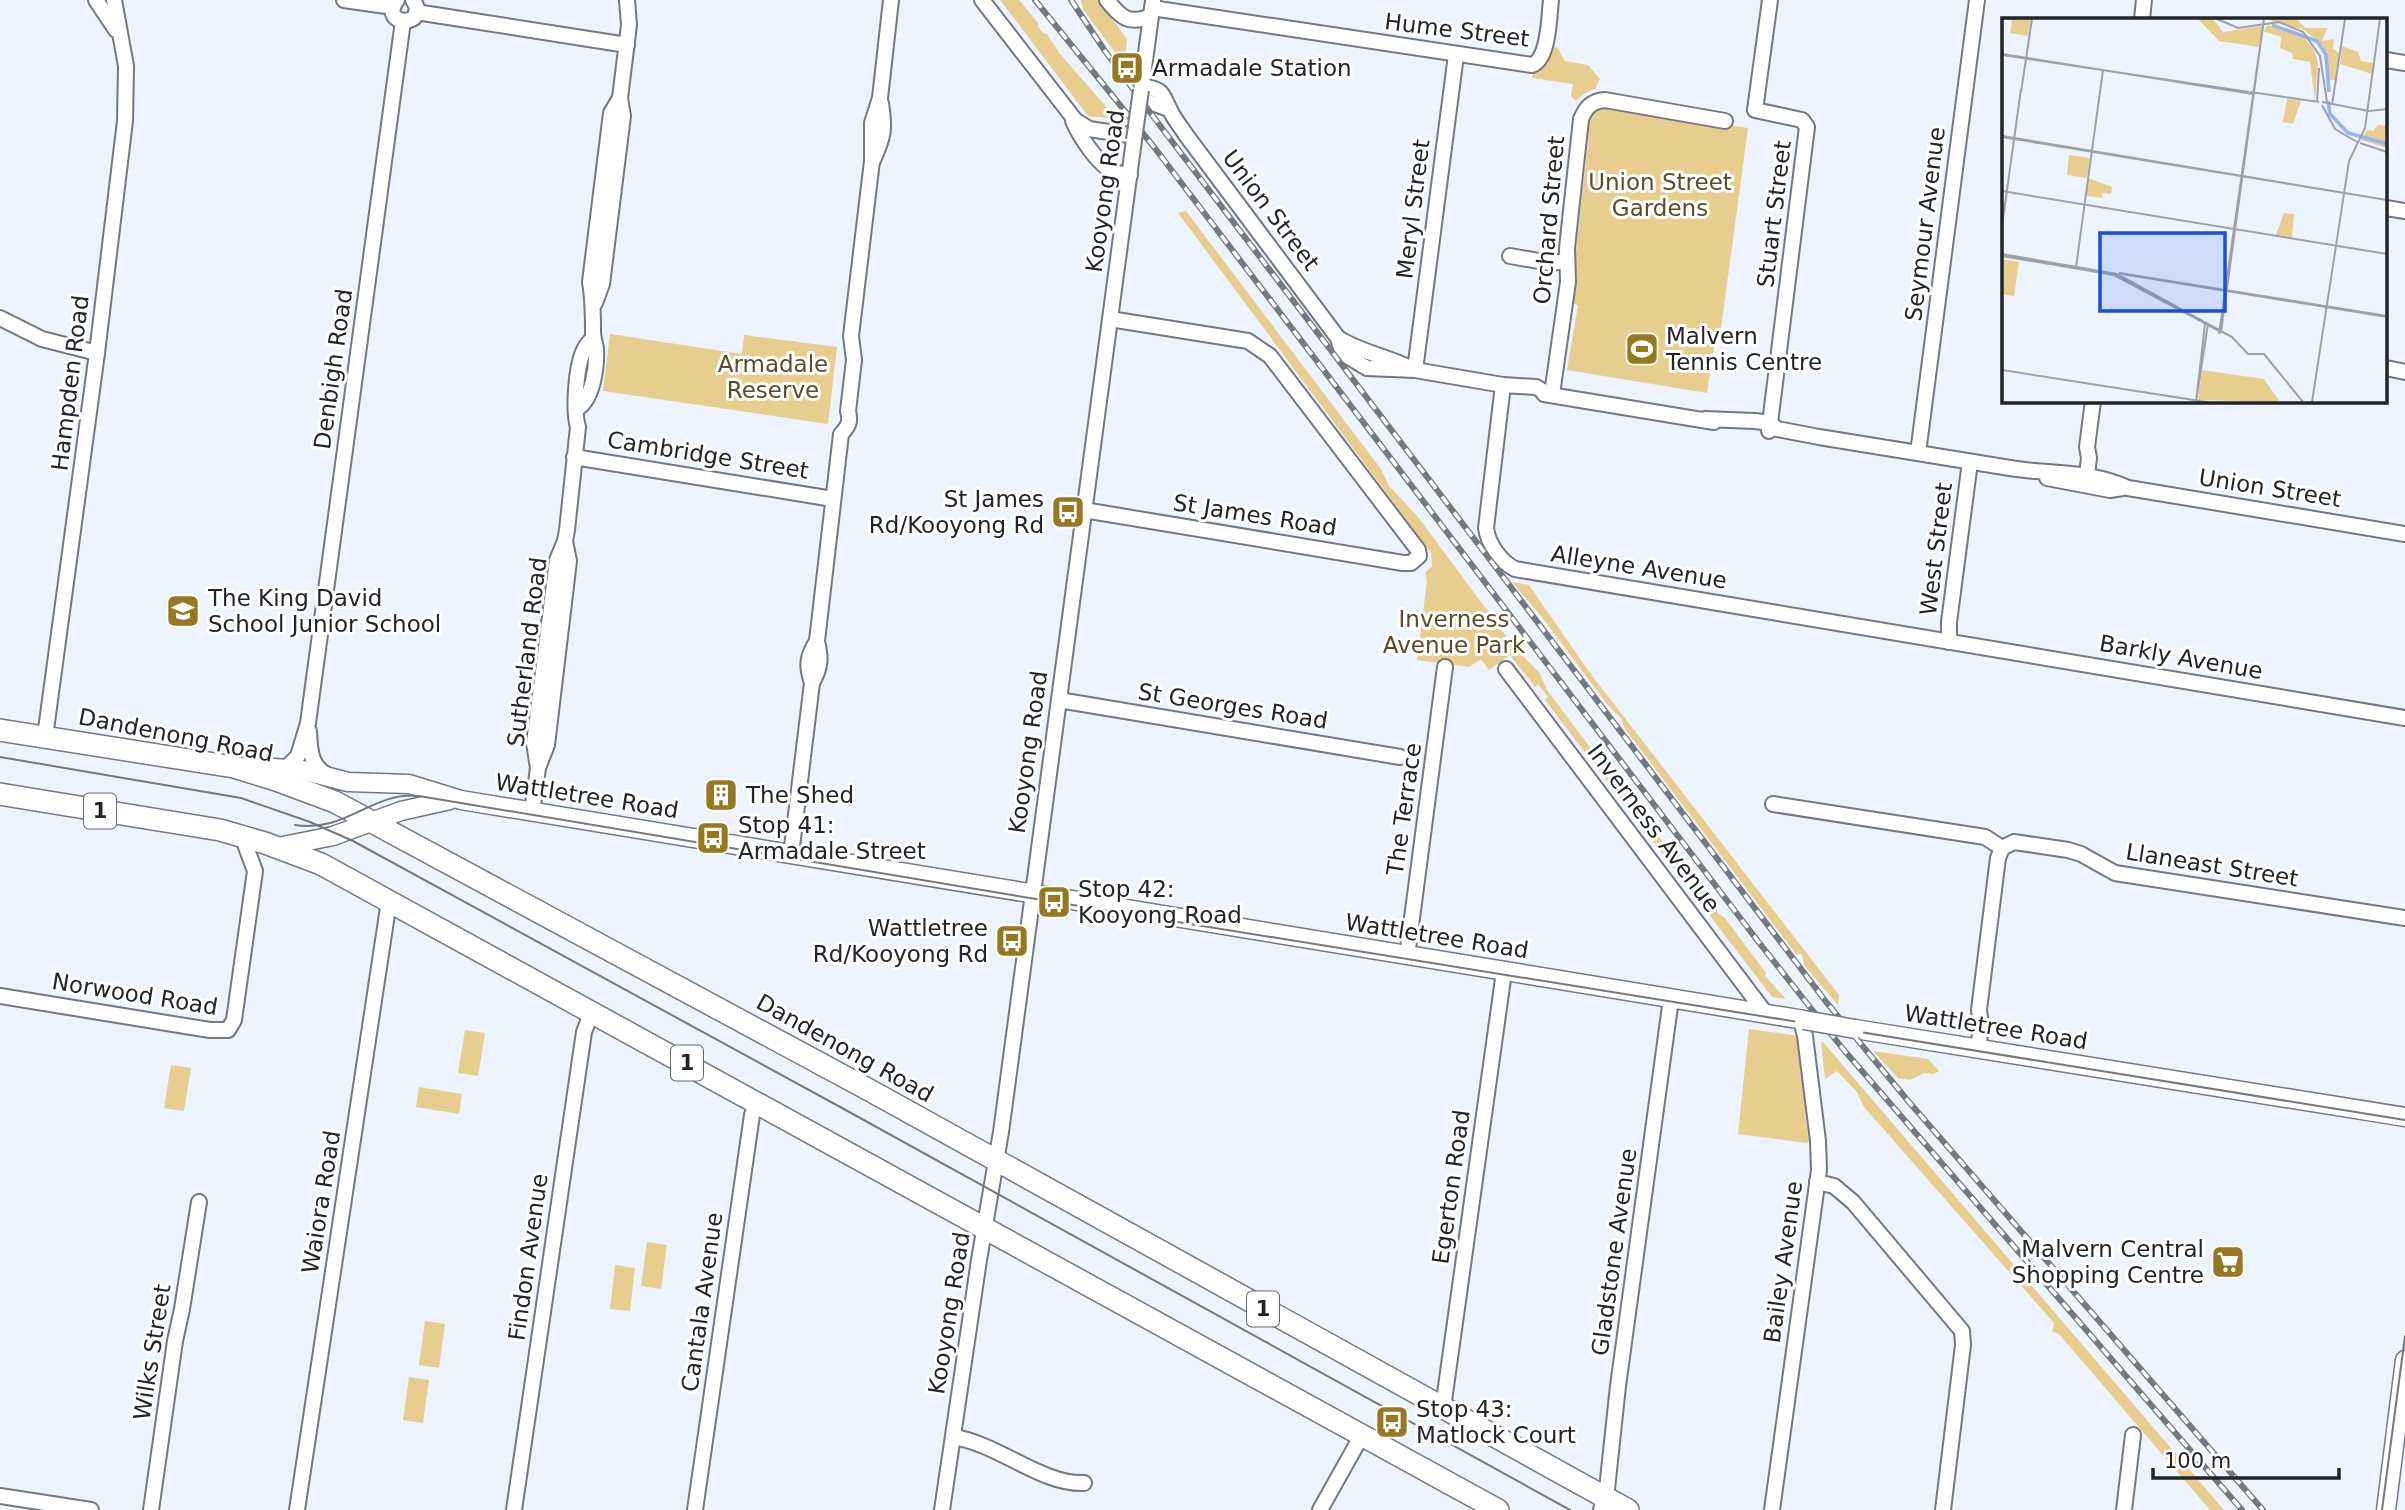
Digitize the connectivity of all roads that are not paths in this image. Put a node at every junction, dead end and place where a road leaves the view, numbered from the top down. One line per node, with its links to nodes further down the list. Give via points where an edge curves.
1 (96, 0): 17 (street, Hampden Road)
2 (114, 0): 17 (street, Hampden Road)
3 (344, 0): 12 (street)
4 (627, 0): 18 (street, Sutherland Road)
5 (891, 0): 39 (street, via 880,98 884,137 872,161 851,335 854,360 848,426 841,434)
6 (982, 0): 21 (street)
7 (1107, 0): 14 (street, Hume Street, via 1130,21 1136,22)
8 (1551, 0): 19 (street, Hume Street, via 1544,55 1537,63)
9 (1770, 0): 34 (street, Stuart Street, via 1755,110 1797,118 1807,127)
10 (1976, 0): 35 (street, Seymour Avenue)
11 (2144, 0): 15 (street)
12 (395, 4): 16 (street, via 395,16)
13 (414, 6): 16 (street, via 411,20); 18 (street)
14 (1152, 8): 19 (street, Hume Street); 20 (street, Kooyong Road)
15 (2142, 18)
16 (403, 21): 47 (street, Denbigh Road)
17 (118, 34): 29 (street, Hampden Road, via 126,66 127,103)
18 (627, 46): 36 (street, Sutherland Road, via 618,161 602,284 594,305 596,351 591,392 576,409)
19 (1456, 55): 30 (street, Meryl Street)
20 (1143, 95): 23 (street, Kooyong Road, bridge); 30 (street, Union Street, via 1169,109 1338,338)
21 (1070, 116): 23 (street, via 1089,129); 24 (street, via 1105,167)
22 (1725, 121): 26 (street, Orchard Street, via 1605,100 1590,104 1581,119)
23 (1133, 137): 24 (street, Kooyong Road)
24 (1130, 175): 28 (street, Kooyong Road)
25 (1510, 256): 26 (street)
26 (1567, 261): 32 (street, Orchard Street, via 1568,282)
27 (0, 318): 29 (street, via 51,341)
28 (1111, 319): 40 (street, Kooyong Road); 40 (street, St James Road, via 1248,341 1263,349 1418,550 1417,559 1403,563)
29 (98, 347): 49 (street, Hampden Road)
30 (1415, 370): 31 (street, Union Street)
31 (1507, 385): 32 (street, Union Street, via 1526,393); 42 (street, Alleyne Avenue, via 1486,528 1488,538 1510,567)
32 (1549, 394): 34 (street, Union Street)
33 (2093, 402): 38 (street)
34 (1772, 428): 35 (street, Union Street)
35 (1918, 453): 37 (street, Union Street)
36 (574, 457): 39 (street, Cambridge Street); 57 (street, Sutherland Road, via 534,743 538,768)
37 (1970, 462): 38 (street, Union Street, via 2041,473 2049,479); 42 (street, West Street)
38 (2083, 480): 41 (street, Union Street, via 2113,481 2128,488)
39 (834, 499): 62 (street, via 817,640 821,658 812,683)
40 (1084, 510): 45 (street, Kooyong Road)
41 (2405, 534)
42 (1949, 642): 46 (street, Barkly Avenue)
43 (1445, 667): 67 (street, The Terrace)
44 (1506, 669): 72 (street, Inverness Avenue)
45 (1059, 700): 50 (street, St Georges Road); 64 (street, Kooyong Road)
46 (2405, 718)
47 (308, 723): 52 (street, Denbigh Road, via 298,756); 53 (street, Denbigh Road, via 315,765)
48 (0, 730): 49 (highway, Dandenong Road / 1)
49 (45, 737): 51 (highway, Dandenong Road / 1)
50 (1400, 757)
51 (216, 764): 52 (main road, Wattletree Road); 58 (highway, Dandenong Road / 1, via 285,783)
52 (286, 768): 53 (main road, Wattletree Road)
53 (334, 778): 55 (main road, Wattletree Road, via 409,784)
54 (0, 794): 59 (highway, 1)
55 (461, 800): 57 (main road, Wattletree Road); 58 (main road, Wattletree Road, via 405,809)
56 (1773, 804): 61 (street, Llaneast Street, via 1985,837)
57 (532, 812): 62 (main road, Wattletree Road)
58 (374, 822): 60 (main road, Wattletree Road, via 329,838); 77 (highway, Dandenong Road / 1)
59 (242, 836): 60 (highway, 1); 63 (street, Norwood Road)
60 (277, 846): 63 (street); 65 (highway, 1)
61 (2002, 848): 66 (street, Llaneast Street, via 2014,842 2068,850 2115,873); 74 (street, via 1979,1010)
62 (791, 855): 64 (main road, Wattletree Road)
63 (255, 870): 69 (street, Norwood Road, via 234,1020 228,1030)
64 (1032, 895): 67 (main road, Wattletree Road); 77 (street, Kooyong Road)
65 (389, 901): 71 (highway, 1); 91 (street, Waiora Road)
66 (2405, 918)
67 (1407, 956): 68 (main road, Wattletree Road)
68 (1504, 972): 70 (main road, Wattletree Road); 82 (street, Egerton Road)
69 (0, 996)
70 (1671, 999): 72 (main road, Wattletree Road); 88 (street, Gladstone Avenue)
71 (592, 1011): 75 (highway, 1); 92 (street, Findon Avenue, via 584,1032)
72 (1766, 1014): 73 (main road, Wattletree Road)
73 (1802, 1020): 74 (main road, Wattletree Road, bridge); 78 (street, Bailey Avenue, via 1820,1158)
74 (1978, 1049): 76 (main road, Wattletree Road)
75 (758, 1102): 80 (highway, 1); 93 (street, Cantala Avenue, via 750,1124)
76 (2405, 1117)
77 (996, 1162): 80 (street, Kooyong Road); 82 (highway, Dandenong Road / 1)
78 (1817, 1182): 98 (street, Bailey Avenue); 99 (street, via 1835,1186 1853,1202 1962,1331)
79 (199, 1202): 90 (street, Wilks Street)
80 (985, 1227): 83 (highway, 1); 85 (street, Kooyong Road)
81 (2405, 1360): 101 (main road)
82 (1443, 1408): 88 (highway, Dandenong Road / 1)
83 (1362, 1435): 95 (street); 96 (highway, 1)
84 (2133, 1435): 100 (street)
85 (953, 1437): 86 (street, via 1067,1482); 94 (street, Kooyong Road)
86 (1084, 1483)
87 (0, 1496): 89 (street)
88 (1603, 1504): 97 (highway, Dandenong Road / 1)
89 (88, 1510)
90 (151, 1510)
91 (297, 1510)
92 (514, 1510)
93 (695, 1510)
94 (942, 1510)
95 (1320, 1510)
96 (1498, 1510)
97 (1628, 1510)
98 (1772, 1510)
99 (1943, 1510)
100 (2124, 1510)
101 (2386, 1510)

